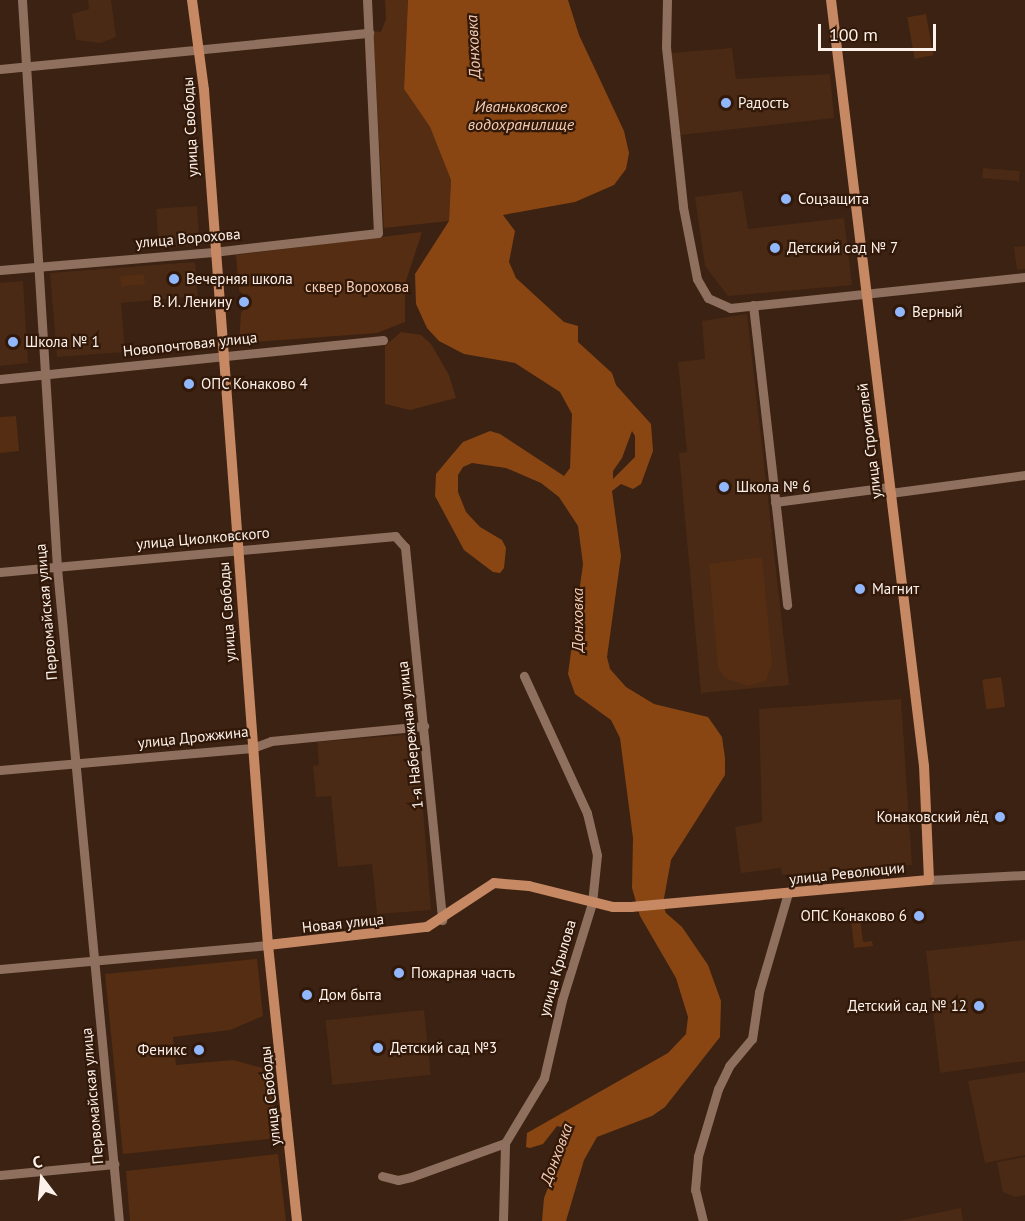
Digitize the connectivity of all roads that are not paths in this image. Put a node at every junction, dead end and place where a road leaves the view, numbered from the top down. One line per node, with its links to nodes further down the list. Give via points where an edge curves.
1 (22, 0): 8 (street, Первомайская улица)
2 (192, 0): 7 (main road, улица Свободы)
3 (367, 0): 6 (street)
4 (666, 0): 15 (street, via 666,47 696,279 708,298 730,308)
5 (831, 0): 14 (main road, улица Строителей)
6 (369, 33): 7 (street); 10 (street, улица Ворохова, via 378,232)
7 (199, 50): 8 (street); 10 (main road, улица Свободы)
8 (26, 66): 9 (street); 11 (street, Первомайская улица)
9 (0, 69)
10 (213, 252): 11 (street, улица Ворохова); 17 (main road, улица Свободы)
11 (39, 266): 12 (street, улица Ворохова); 18 (street, Первомайская улица)
12 (0, 270)
13 (1025, 277): 14 (street)
14 (867, 294): 15 (street); 21 (main road, улица Строителей)
15 (753, 305): 22 (street)
16 (383, 340): 17 (street, Новопочтовая улица)
17 (222, 355): 18 (street, Новопочтовая улица); 24 (main road, улица Свободы)
18 (44, 374): 19 (street, Новопочтовая улица); 25 (street, Первомайская улица)
19 (0, 379)
20 (1025, 476): 21 (street)
21 (890, 490): 22 (street); 34 (main road, улица Строителей, via 924,766)
22 (775, 502): 27 (street)
23 (405, 546): 24 (street, улица Циолковского, via 395,536); 29 (street, 1-я Набережная улица)
24 (238, 549): 25 (street, улица Циолковского); 30 (main road, улица Свободы)
25 (57, 568): 26 (street, улица Циолковского); 31 (street, Первомайская улица)
26 (0, 572)
27 (788, 605)
28 (524, 675): 36 (street, улица Крылова, via 587,813 597,855)
29 (424, 726): 30 (street, улица Дрожжина, via 271,741); 38 (street, 1-я Набережная улица)
30 (252, 748): 31 (street, улица Дрожжина); 39 (main road, улица Свободы)
31 (73, 764): 32 (street, улица Дрожжина); 40 (street, Первомайская улица)
32 (0, 770)
33 (1025, 876): 34 (street, улица Революции)
34 (929, 880): 35 (main road, улица Революции)
35 (788, 893): 37 (main road, улица Революции); 49 (street, via 759,992 752,1039 729,1066 700,1146 695,1190)
36 (592, 903): 37 (main road, Новая улица); 38 (main road, Новая улица, via 529,886 494,883); 42 (street, улица Крылова, via 562,1000 544,1078)
37 (672, 905)
38 (442, 920): 39 (main road, Новая улица, via 410,931)
39 (268, 945): 40 (street, Новая улица); 47 (main road, улица Свободы)
40 (94, 961): 41 (street, Новая улица); 43 (street, Первомайская улица)
41 (0, 969)
42 (505, 1143): 45 (street, via 411,1177 398,1180); 48 (street)
43 (114, 1164): 44 (street); 46 (street, Первомайская улица)
44 (0, 1175)
45 (382, 1176)
46 (119, 1221)
47 (297, 1221)
48 (503, 1221)
49 (703, 1221)

